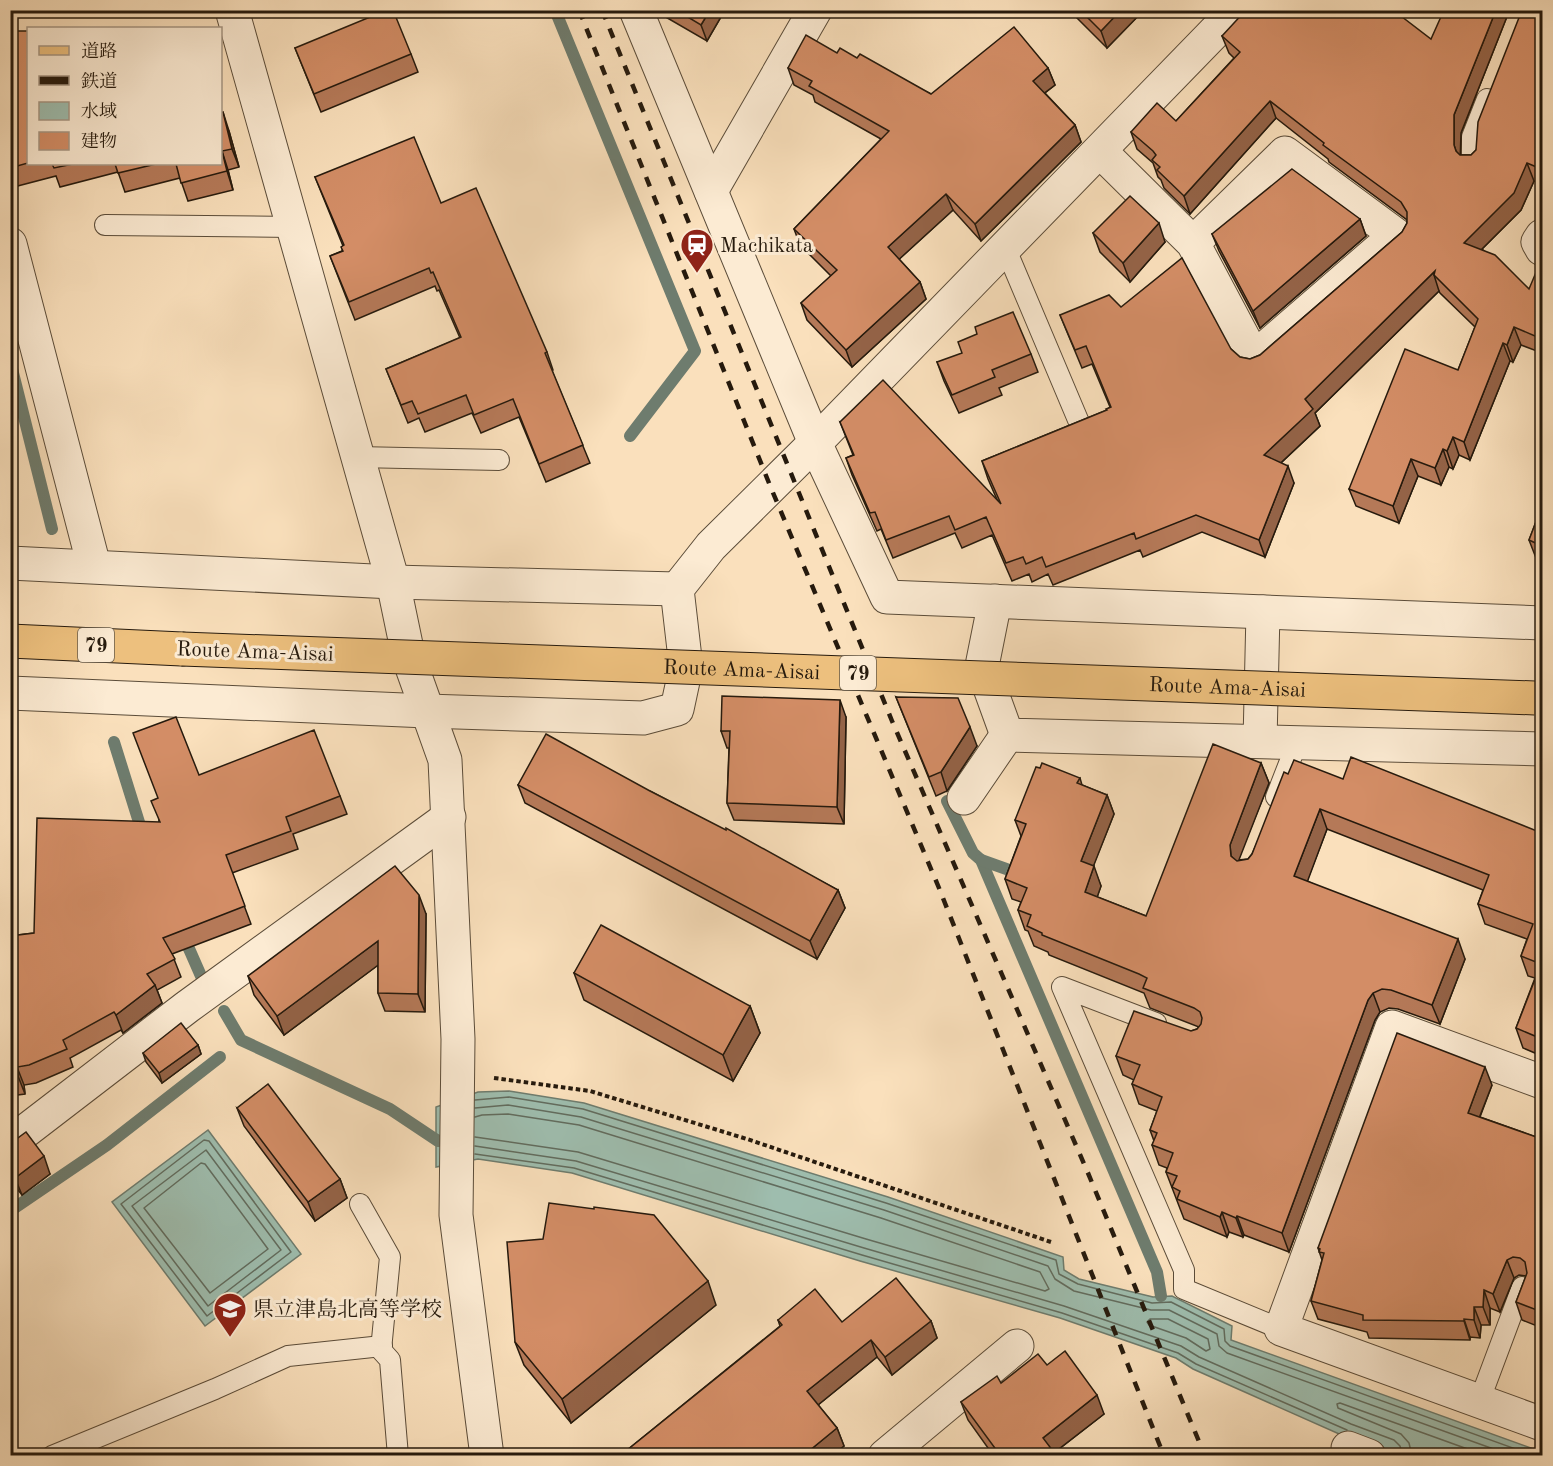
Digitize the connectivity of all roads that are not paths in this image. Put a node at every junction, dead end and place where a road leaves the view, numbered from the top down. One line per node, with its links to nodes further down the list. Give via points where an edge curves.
1 (214, 10): 5 (street)
2 (636, 10): 9 (street)
3 (815, 10): 9 (street)
4 (1236, 10): 7 (street)
5 (232, 11): 11 (street)
6 (1493, 84): 8 (lane, via 1472,137)
7 (1100, 151): 13 (street); 15 (street)
8 (1472, 162)
9 (711, 191): 18 (street)
10 (105, 225): 11 (lane)
11 (293, 227): 19 (street)
12 (1542, 236): 16 (street, via 1538,242)
13 (1193, 243): 13 (street, via 1254,358 1396,235 1285,153)
14 (10, 244): 22 (street)
15 (1005, 247): 17 (lane); 18 (street)
16 (1542, 249)
17 (1081, 427)
18 (815, 442): 24 (street, via 711,546); 25 (street, via 886,597)
19 (357, 457): 20 (lane); 23 (street)
20 (499, 460)
21 (10, 563): 22 (street)
22 (94, 566): 23 (street)
23 (393, 582): 24 (street); 31 (street, via 409,659)
24 (677, 589): 31 (street, via 686,667 677,709 643,718)
25 (995, 601): 26 (street); 32 (street, via 982,666)
26 (1263, 612): 27 (street); 33 (street)
27 (1542, 623)
28 (10, 641): 30 (main road, Route Ama-Aisai / 79, bridge)
29 (10, 693): 31 (street)
30 (1538, 698)
31 (427, 711): 38 (street, via 445,760)
32 (1007, 735): 33 (street); 36 (street)
33 (1260, 741): 34 (street)
34 (1296, 743): 35 (street); 37 (lane)
35 (1542, 749)
36 (964, 798)
37 (1268, 816)
38 (449, 817): 41 (street, via 187,1007); 51 (street, via 458,1039 456,1215)
39 (1176, 1031): 44 (lane, via 1062,987 1184,1270 1184,1289)
40 (1542, 1082): 44 (street, via 1392,1027)
41 (10, 1143)
42 (360, 1204): 45 (lane, via 390,1257)
43 (1522, 1287): 47 (lane)
44 (1281, 1329): 47 (street)
45 (382, 1346): 49 (lane, via 288,1356); 50 (lane, via 390,1360)
46 (1017, 1346): 52 (street)
47 (1479, 1402): 48 (street)
48 (1542, 1425)
49 (52, 1455)
50 (398, 1455)
51 (487, 1455)
52 (885, 1455)

